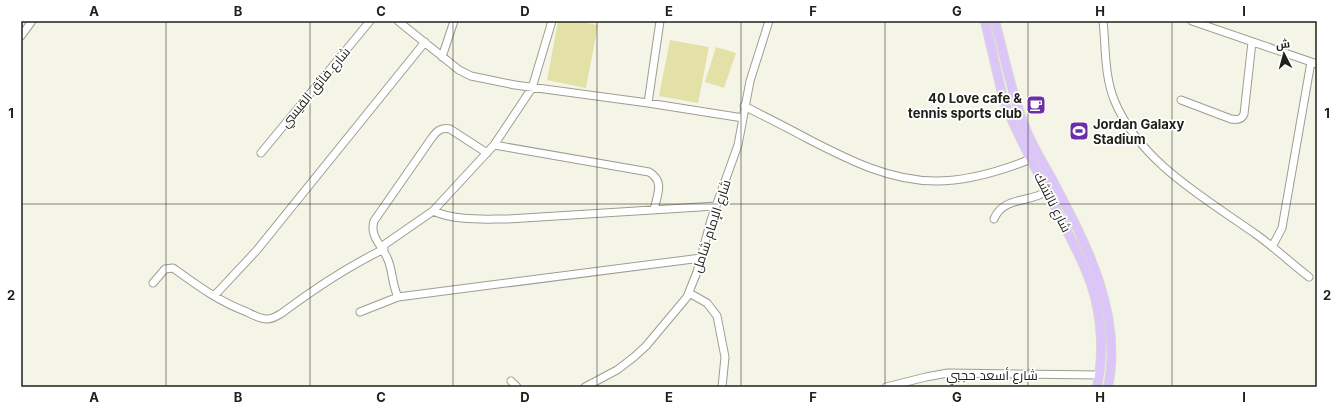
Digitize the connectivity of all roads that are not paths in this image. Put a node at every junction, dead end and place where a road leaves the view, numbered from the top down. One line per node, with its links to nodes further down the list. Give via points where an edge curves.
1 (32, 21): 12 (street)
2 (370, 21): 24 (street, شارع فائق القيسي)
3 (398, 21): 13 (street)
4 (454, 21): 15 (street)
5 (552, 21): 17 (street)
6 (660, 21): 19 (street)
7 (768, 21): 20 (street, شارع الإمام شامل)
8 (985, 21): 25 (main road, شارع نالتشك, via 1003,98)
9 (996, 21): 47 (main road, شارع نالتشك, via 1019,111 1028,134 1080,234 1099,277 1107,310 1111,344)
10 (1103, 21): 31 (street, via 1105,56 1111,88 1115,101 1133,132 1180,181)
11 (1192, 21): 14 (street)
12 (21, 36)
13 (425, 42): 15 (street); 37 (street, via 257,250)
14 (1252, 42): 16 (street); 18 (street, via 1244,114 1241,119 1231,119)
15 (442, 57): 17 (street, via 458,70 471,76)
16 (1314, 63): 31 (street, via 1282,228)
17 (532, 88): 19 (street); 22 (street)
18 (1181, 100)
19 (648, 103): 21 (street)
20 (744, 106): 21 (street, شارع الإمام شامل); 25 (street, via 851,161 897,176 920,180 967,178)
21 (743, 118): 27 (street, شارع الإمام شامل, via 738,145)
22 (494, 145): 23 (street); 28 (street, via 649,172 657,177 659,185)
23 (487, 152): 29 (street); 32 (street, via 450,129 442,129 436,133 374,221 372,231)
24 (261, 153)
25 (1031, 159): 26 (main road, شارع نالتشك)
26 (1047, 191): 30 (street, via 1041,196 1007,205 1000,209); 40 (main road, شارع نالتشك, via 1076,248 1091,285 1101,338)
27 (716, 206): 28 (street); 33 (street, شارع الإمام شامل)
28 (654, 210): 29 (street, via 507,219 452,218)
29 (433, 211): 32 (street)
30 (994, 219)
31 (1272, 247): 34 (street)
32 (382, 248): 37 (street, via 331,277 275,318 260,318); 38 (street, via 389,261 393,287)
33 (701, 258): 36 (street, شارع الإمام شامل); 38 (street)
34 (1309, 277)
35 (153, 282): 37 (street, via 162,271 173,268)
36 (689, 293): 43 (street, شارع الإمام شامل, via 681,306 634,358); 44 (street, via 707,303 718,316 725,350)
37 (214, 296)
38 (398, 296): 39 (street)
39 (360, 312)
40 (1099, 375): 45 (street, شارع أسعد حجبي, via 953,373); 46 (main road, شارع نالتشك)
41 (511, 381): 42 (street)
42 (517, 387)
43 (585, 387)
44 (722, 387)
45 (886, 387)
46 (1097, 387)
47 (1108, 387)

